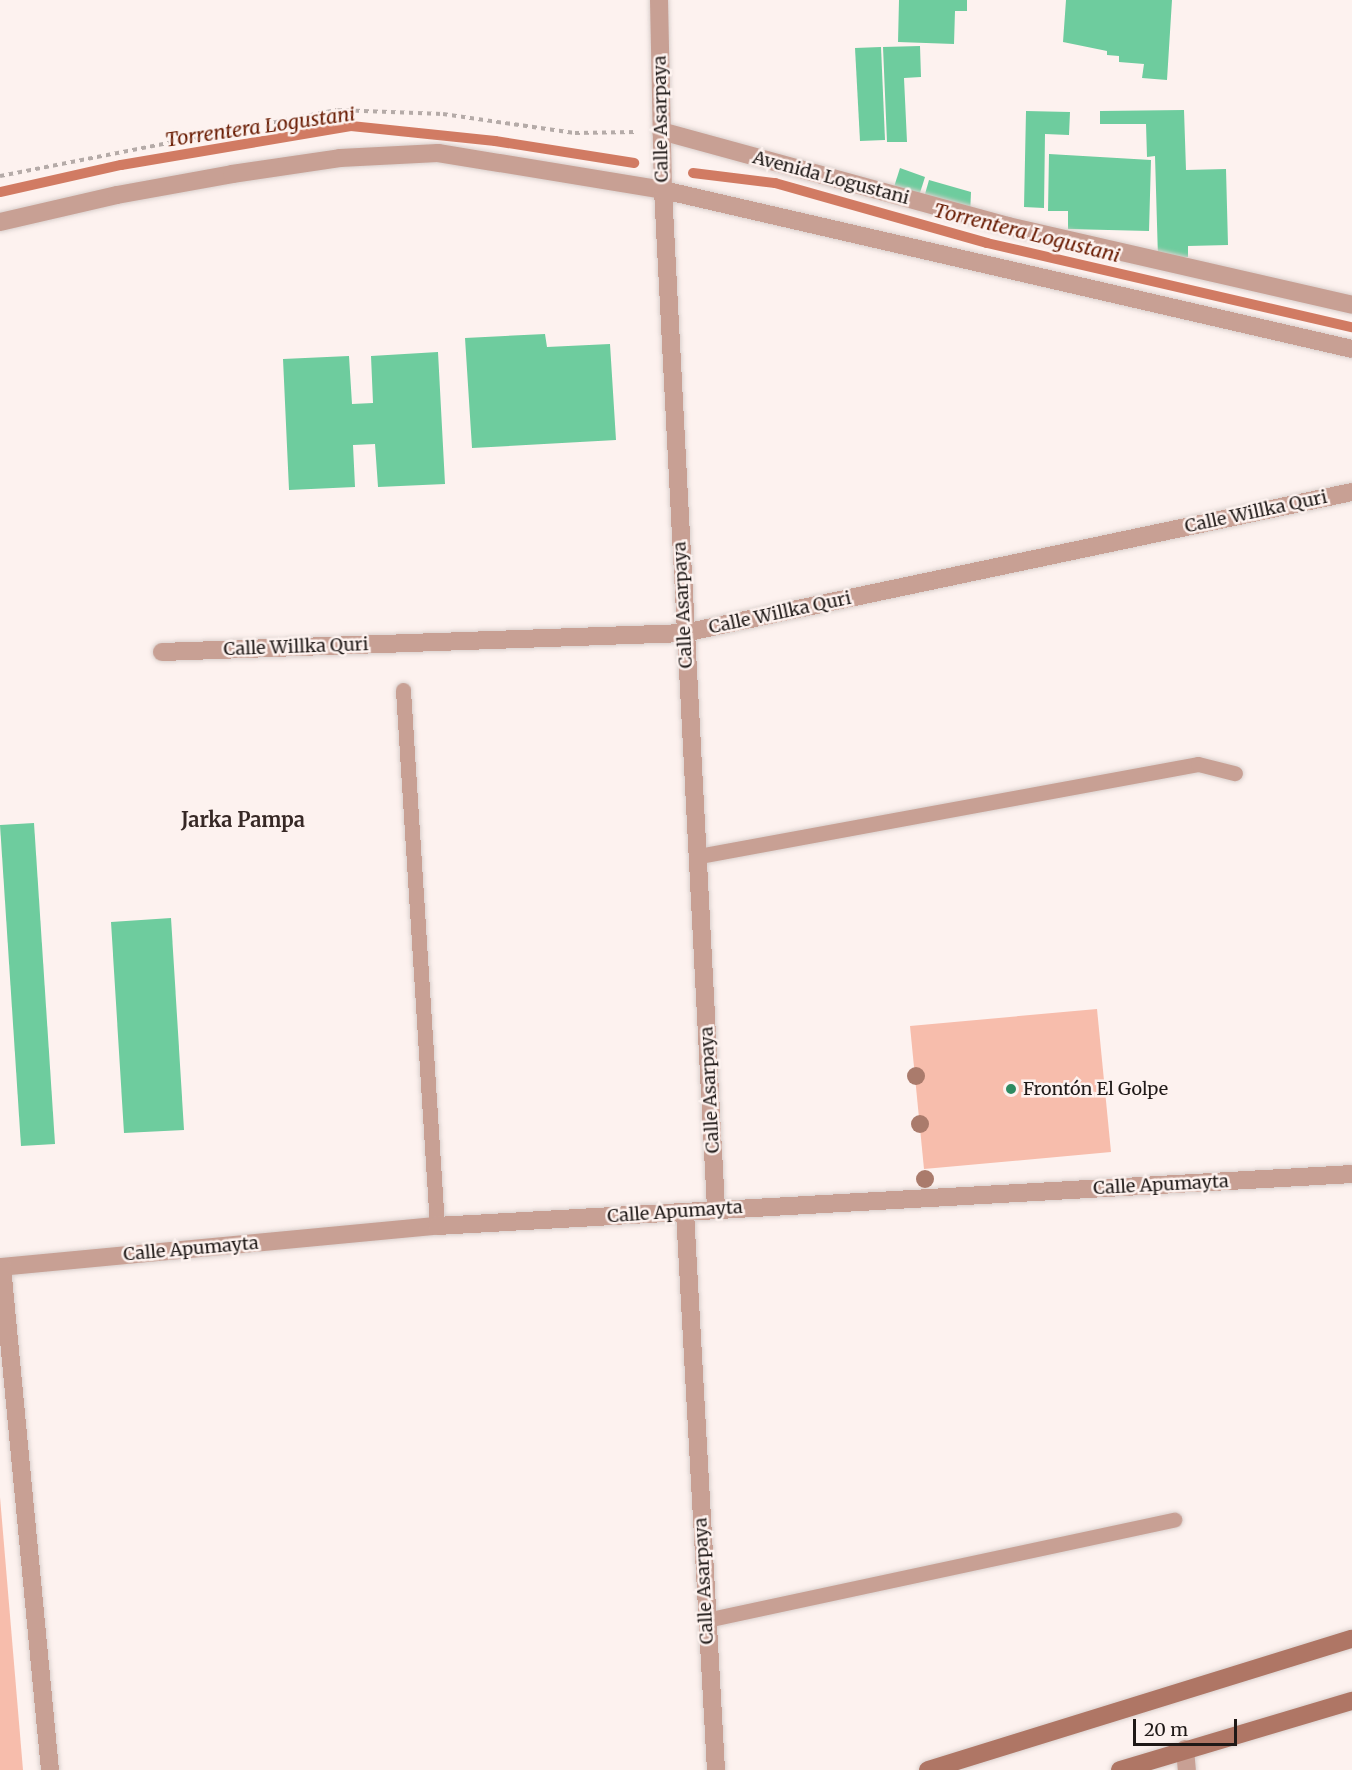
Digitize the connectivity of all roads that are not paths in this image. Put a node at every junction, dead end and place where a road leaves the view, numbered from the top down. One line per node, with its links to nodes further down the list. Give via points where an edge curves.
1 (659, 0): 2 (street, Calle Asarpaya)
2 (661, 132): 3 (street, Calle Asarpaya); 5 (street, Avenida Logustani, via 1008,226)
3 (663, 190): 4 (street, via 438,153 416,154 340,158 232,174); 6 (street); 8 (street, Calle Asarpaya)
4 (0, 222)
5 (1352, 305)
6 (1352, 349)
7 (1352, 492): 8 (street, Calle Willka Quri)
8 (684, 633): 9 (street, Calle Willka Quri); 12 (street, Calle Asarpaya)
9 (162, 652)
10 (403, 690): 16 (lane)
11 (1235, 773): 12 (lane, via 1198,764)
12 (699, 856): 14 (street, Calle Asarpaya)
13 (1352, 1174): 14 (street, Calle Apumayta)
14 (716, 1209): 15 (street, Calle Apumayta)
15 (685, 1212): 16 (street, Calle Apumayta); 19 (street, Calle Asarpaya)
16 (437, 1226): 17 (street, Calle Apumayta)
17 (1, 1267): 23 (street)
18 (1174, 1520): 19 (lane)
19 (706, 1620): 24 (street, Calle Asarpaya)
20 (1352, 1639): 25 (main road)
21 (1352, 1701): 22 (main road)
22 (1185, 1749): 26 (main road); 27 (street)
23 (50, 1770)
24 (716, 1770)
25 (928, 1770)
26 (1120, 1770)
27 (1187, 1770)

